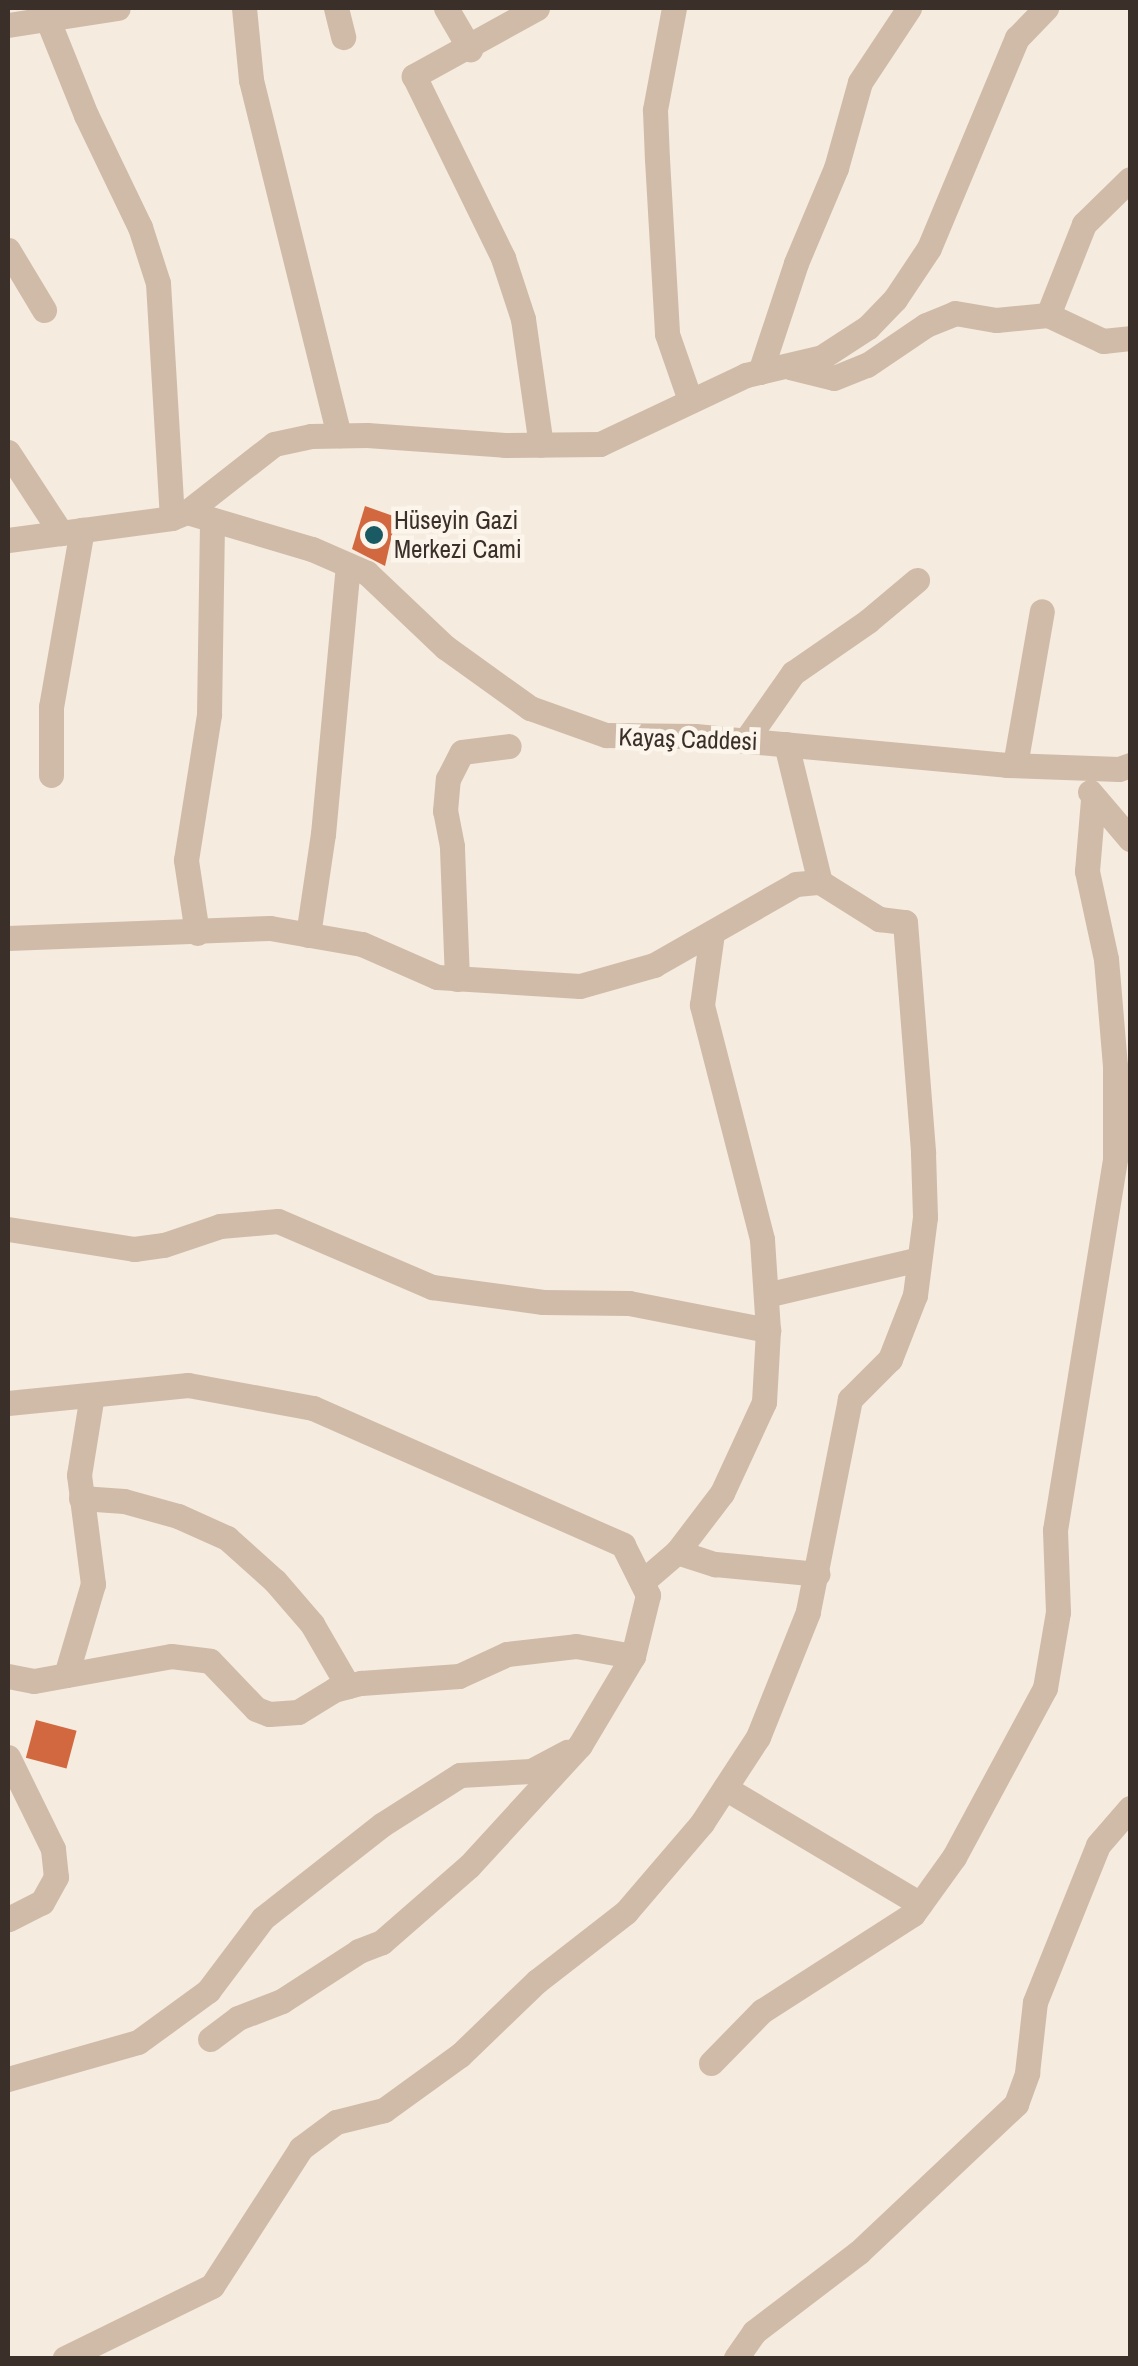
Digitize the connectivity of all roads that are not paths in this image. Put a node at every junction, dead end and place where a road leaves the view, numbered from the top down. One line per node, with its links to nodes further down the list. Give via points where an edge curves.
1 (118, 8): 9 (street)
2 (244, 8): 21 (street, via 252,80)
3 (336, 8): 11 (street)
4 (446, 8): 12 (street)
5 (537, 8): 12 (street)
6 (674, 8): 20 (street, via 655,110 667,334)
7 (910, 8): 19 (street, via 860,82 836,168)
8 (1043, 9): 18 (street, via 1017,38 929,248 895,299 868,327 822,356)
9 (48, 18): 10 (street); 24 (street, via 158,282)
10 (8, 24)
11 (343, 37)
12 (470, 49): 22 (street, via 414,76 503,258 523,319)
13 (1130, 179): 16 (street, via 1084,224)
14 (8, 250): 15 (street)
15 (44, 310)
16 (1048, 315): 17 (street, via 1103,340); 18 (street, via 996,320 956,313 834,378)
17 (1130, 338)
18 (786, 366): 19 (street)
19 (760, 372): 20 (street)
20 (690, 400): 22 (street, via 600,444)
21 (339, 436): 22 (street); 24 (street, via 274,444)
22 (540, 445)
23 (8, 452): 26 (street)
24 (180, 515): 25 (street, Kayaş Caddesi); 26 (street)
25 (212, 520): 28 (street, Kayaş Caddesi); 42 (street, via 209,714 186,860)
26 (71, 532): 27 (street); 37 (street)
27 (8, 540)
28 (348, 565): 31 (street, Kayaş Caddesi, via 530,708 606,736); 43 (street)
29 (917, 580): 31 (street, via 793,673)
30 (1042, 611): 35 (street)
31 (746, 740): 32 (street, Kayaş Caddesi)
32 (786, 744): 35 (street, Kayaş Caddesi); 40 (street)
33 (509, 746): 45 (street, via 462,752 448,779)
34 (1130, 765): 36 (street, Kayaş Caddesi)
35 (1015, 766): 36 (street, Kayaş Caddesi)
36 (1082, 768): 38 (street)
37 (50, 774)
38 (1093, 800): 39 (street); 64 (street, via 1087,871 1106,959 1116,1158 1055,1530 1055,1631 1045,1688 954,1857)
39 (1130, 839)
40 (820, 882): 41 (street, via 796,884); 47 (street, via 879,919 905,922 923,1153)
41 (712, 932): 45 (street, via 654,965 580,986); 48 (street, via 702,1005 762,1239)
42 (197, 933): 43 (street, via 270,928); 44 (street)
43 (308, 935): 45 (street, via 362,944)
44 (8, 938)
45 (456, 979)
46 (8, 1229): 49 (street, via 134,1249 220,1226 278,1221 432,1286 543,1302 629,1303)
47 (920, 1258): 48 (street); 54 (street, via 915,1294 890,1359 850,1400)
48 (766, 1295): 49 (street)
49 (768, 1330): 53 (street, via 764,1402 722,1493)
50 (92, 1395): 51 (street); 52 (street); 55 (street, via 188,1385 313,1408 623,1544)
51 (8, 1404)
52 (81, 1498): 57 (street, via 94,1584); 59 (street, via 124,1501 227,1538 312,1624)
53 (677, 1552): 54 (street, via 715,1564); 55 (street)
54 (818, 1574): 62 (street, via 758,1738)
55 (642, 1582): 56 (street, via 648,1596)
56 (633, 1656): 59 (street, via 576,1646 507,1654 459,1676); 60 (street)
57 (66, 1675): 58 (street, via 34,1681); 59 (street, via 170,1656 210,1661 268,1714 298,1712)
58 (8, 1676)
59 (348, 1686)
60 (580, 1745): 66 (street, via 469,1866 382,1942); 68 (street, via 531,1771 460,1775 382,1824 262,1918 208,1992 138,2042)
61 (8, 1757): 65 (street, via 53,1849 56,1877 42,1902)
62 (725, 1788): 64 (street); 71 (street, via 626,1912 537,1981 460,2055 384,2110 336,2122 301,2148 212,2286)
63 (1130, 1808): 72 (street, via 1098,1845 1035,2002 1016,2104 859,2252 754,2332)
64 (920, 1904): 67 (street, via 762,2011)
65 (8, 1920)
66 (210, 2038)
67 (711, 2063)
68 (45, 2070): 69 (street); 70 (street)
69 (8, 2079)
70 (8, 2096)
71 (65, 2358)
72 (736, 2358)

